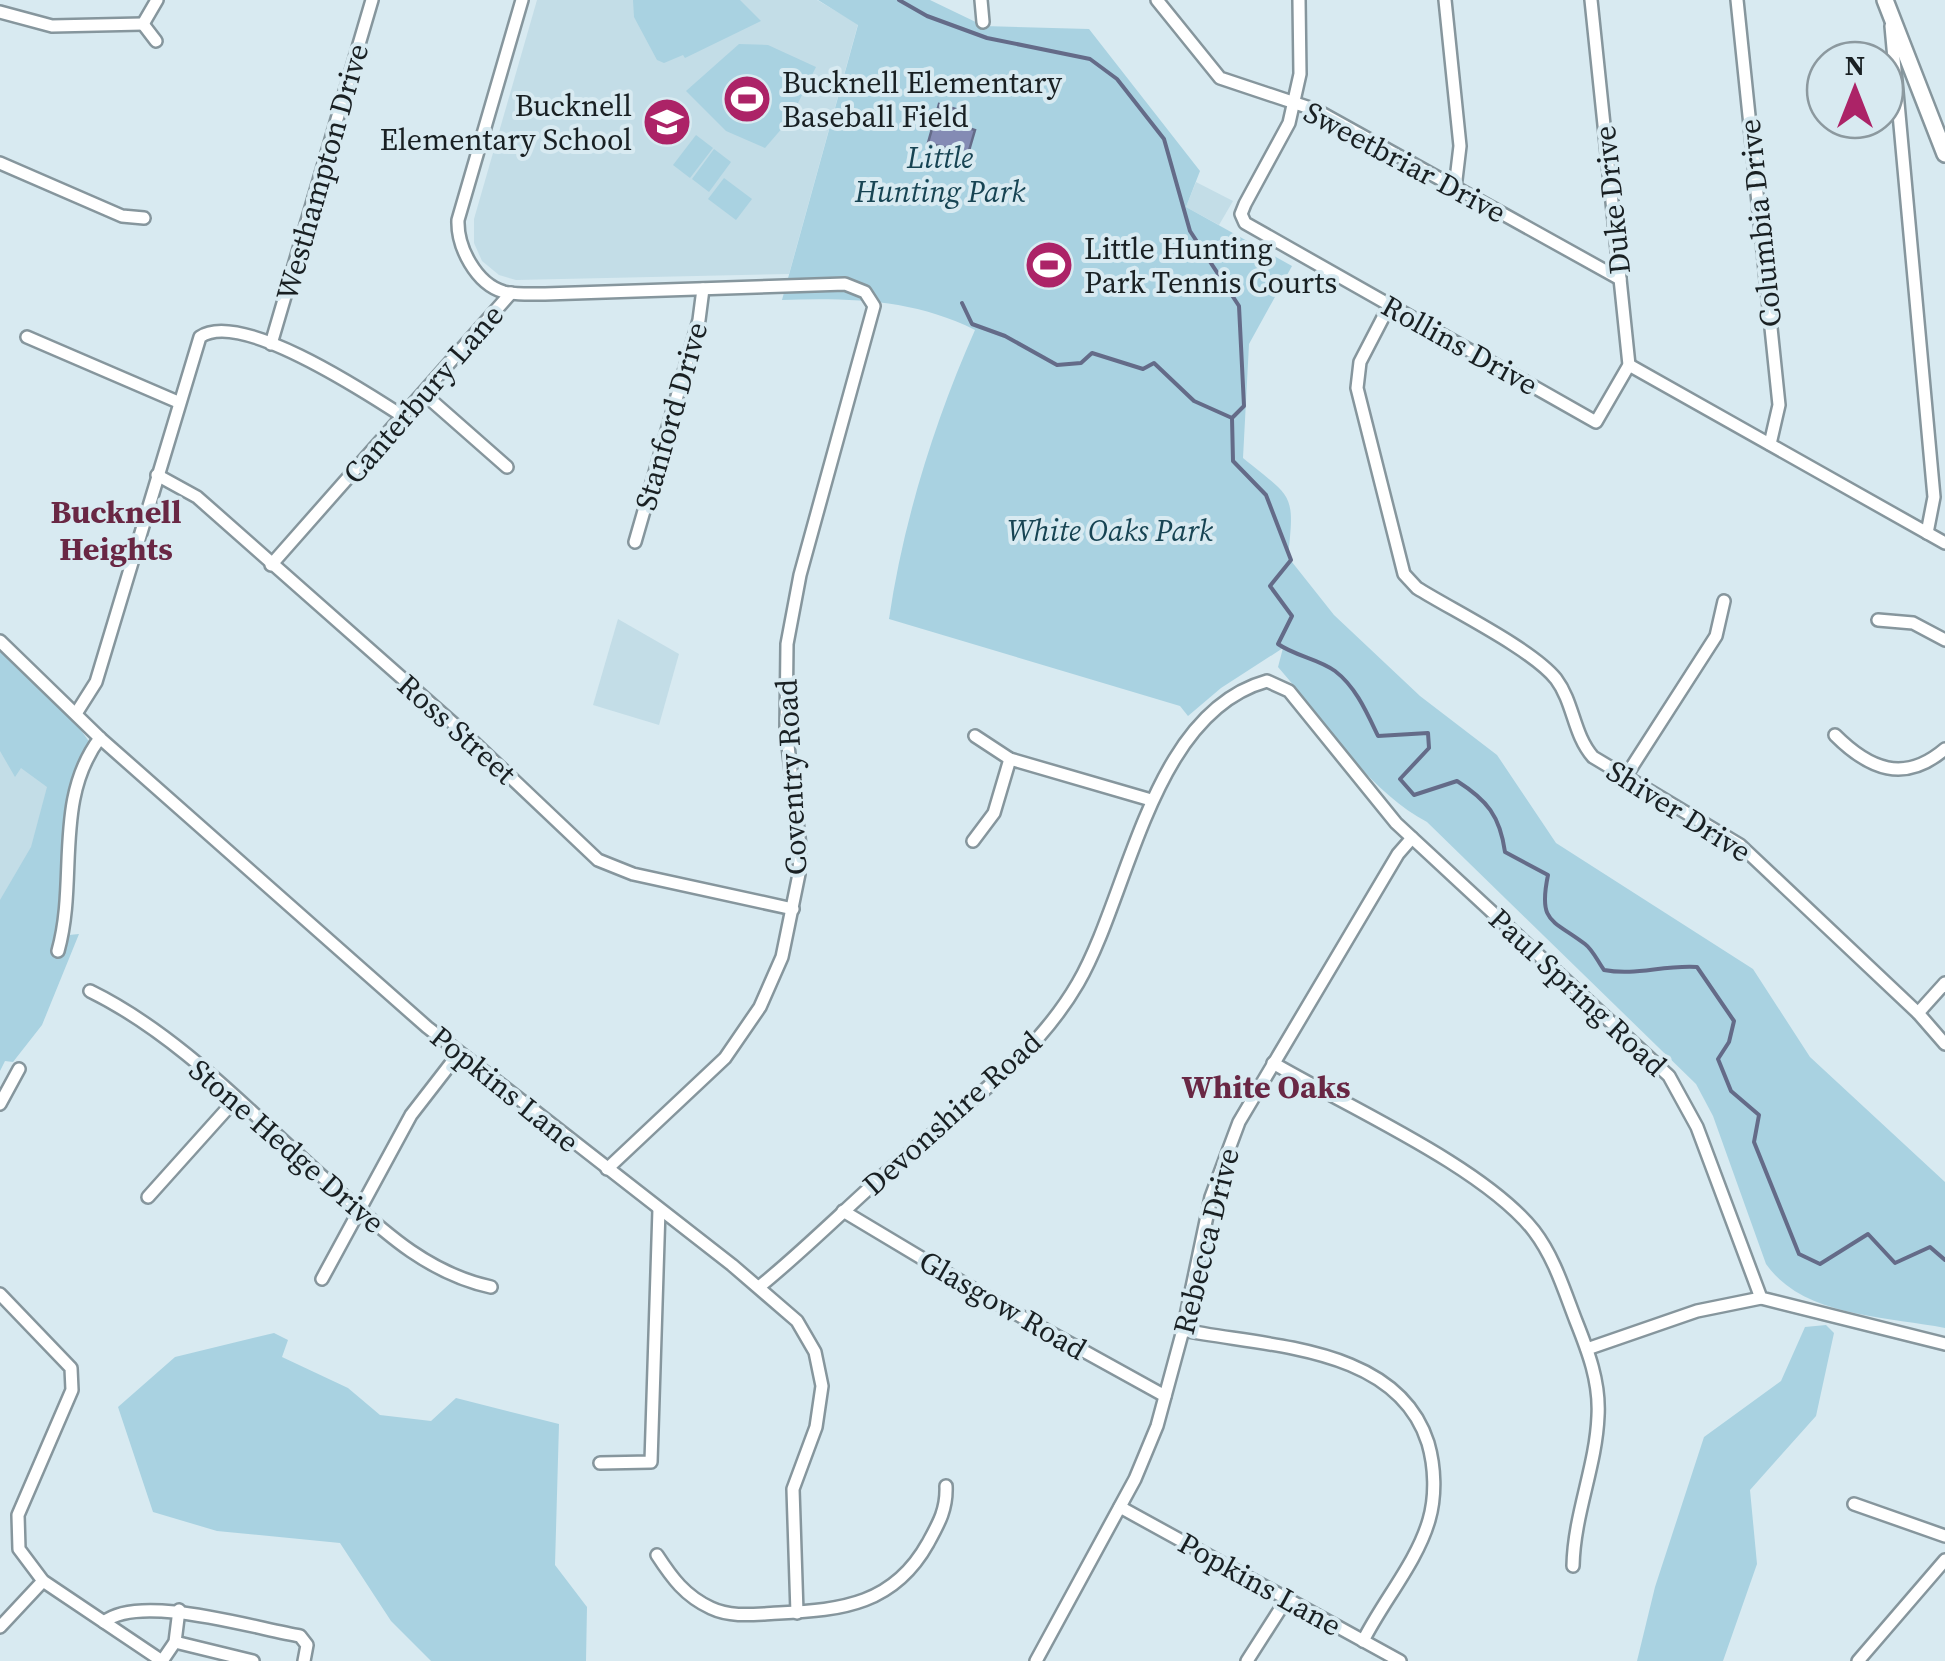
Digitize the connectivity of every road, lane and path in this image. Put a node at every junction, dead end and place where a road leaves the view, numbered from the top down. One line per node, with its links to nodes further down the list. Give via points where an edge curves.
1 (158, 0): 13 (street)
2 (372, 0): 26 (street, Westhampton Drive)
3 (522, 0): 23 (street, via 458,232 476,269)
4 (981, 0): 12 (street)
5 (1157, 0): 15 (street, Sweetbriar Drive, via 1220,78)
6 (1299, 0): 15 (street)
7 (1445, 0): 18 (street, via 1460,146)
8 (1591, 0): 20 (street, Duke Drive)
9 (1737, 0): 31 (street, Columbia Drive, via 1779,406)
10 (1887, 8): 16 (street); 34 (street, via 1934,496)
11 (0, 12): 13 (street, via 52,26)
12 (983, 22)
13 (143, 24): 14 (street)
14 (156, 41)
15 (1294, 102): 18 (street, Sweetbriar Drive); 24 (street, Rollins Drive, via 1241,214)
16 (1945, 154)
17 (0, 162): 19 (street, via 122,216)
18 (1455, 188): 20 (street, Sweetbriar Drive)
19 (144, 218)
20 (1620, 278): 27 (street, Duke Drive)
21 (846, 284): 22 (street, Canterbury Lane); 53 (street, Coventry Road, via 873,301 874,319 800,575 787,644 786,729 800,846)
22 (703, 289): 23 (street, Canterbury Lane); 35 (street, Stanford Drive, via 700,320)
23 (510, 293): 28 (street, Canterbury Lane)
24 (1390, 306): 27 (street, Rollins Drive, via 1596,422); 49 (street, Shiver Drive, via 1360,362 1357,388 1400,568 1417,588 1550,672 1586,749)
25 (26, 337): 29 (street)
26 (271, 344): 29 (street, via 206,333 196,344); 30 (street)
27 (1629, 364): 31 (street)
28 (424, 394): 30 (street, Canterbury Lane); 32 (street)
29 (178, 402): 33 (street)
30 (404, 416): 37 (street, Canterbury Lane)
31 (1770, 444): 34 (street)
32 (507, 468)
33 (157, 474): 37 (street, Ross Street, via 196,498); 43 (street, via 96,682)
34 (1927, 533): 36 (street)
35 (635, 542)
36 (1945, 543)
37 (271, 564): 53 (street, Ross Street, via 598,860 632,874)
38 (1724, 601): 49 (street, via 1716,636)
39 (1878, 620): 40 (street, via 1913,622)
40 (1945, 640)
41 (0, 641): 43 (street, Popkins Lane)
42 (1276, 682): 50 (street, Devonshire Road, via 1261,682 1204,724); 51 (street, Paul Spring Road)
43 (77, 712): 46 (street, Popkins Lane)
44 (1835, 735): 47 (street, via 1859,759 1883,768 1913,766)
45 (976, 736): 48 (street)
46 (100, 738): 54 (street, via 73,794 69,903); 59 (street, Popkins Lane)
47 (1945, 749)
48 (1010, 759): 50 (street); 52 (street, via 994,813)
49 (1626, 776): 57 (street, Shiver Drive, via 1740,844)
50 (1151, 800): 68 (street, Devonshire Road, via 1096,948 1047,1028 1001,1076)
51 (1412, 838): 60 (street, Rebecca Drive); 73 (street, Paul Spring Road, via 1669,1076 1697,1127)
52 (973, 841)
53 (793, 909): 64 (street, Coventry Road, via 776,974 740,1040)
54 (58, 952)
55 (1945, 983): 57 (street)
56 (90, 991): 62 (street, Stone Hedge Drive, via 142,1018)
57 (1918, 1013): 58 (street, Shiver Drive)
58 (1945, 1044)
59 (459, 1053): 64 (street, Popkins Lane); 67 (street, via 411,1114)
60 (1272, 1063): 74 (street, Rebecca Drive, via 1219,1172); 76 (street, via 1463,1171 1512,1208 1548,1253)
61 (19, 1070): 63 (street)
62 (235, 1100): 65 (street); 67 (street, Stone Hedge Drive)
63 (0, 1104)
64 (607, 1169): 66 (street, Popkins Lane)
65 (148, 1197)
66 (660, 1210): 71 (street, Popkins Lane); 78 (street, via 651,1462)
67 (361, 1211): 69 (street); 70 (street, Stone Hedge Drive, via 420,1259)
68 (842, 1211): 71 (street, Devonshire Road); 77 (street, Glasgow Road)
69 (322, 1278)
70 (491, 1287)
71 (759, 1287): 89 (street, Popkins Lane, via 804,1330 821,1377 816,1427 793,1488)
72 (0, 1294): 86 (street, via 71,1368 72,1390 18,1515 18,1549)
73 (1761, 1298): 75 (street); 76 (street, via 1697,1311)
74 (1183, 1330): 77 (street, Rebecca Drive); 92 (street, via 1347,1364 1386,1384 1415,1414 1433,1463 1430,1517)
75 (1945, 1344)
76 (1586, 1348): 85 (street, via 1598,1415)
77 (1166, 1396): 81 (street, Rebecca Drive)
78 (600, 1464)
79 (946, 1486): 89 (street, via 942,1519 900,1581 856,1606)
80 (1854, 1504): 82 (street)
81 (1120, 1507): 87 (street, Popkins Lane); 96 (street, Rebecca Drive)
82 (1945, 1536)
83 (656, 1556): 89 (street, via 678,1586 710,1608 741,1615)
84 (1945, 1560): 99 (street)
85 (1572, 1566)
86 (43, 1581): 90 (street); 91 (street)
87 (1286, 1600): 92 (street, Popkins Lane); 97 (street)
88 (179, 1610): 90 (street, via 116,1612); 93 (street); 95 (street, via 300,1636)
89 (797, 1612)
90 (104, 1622): 93 (street, via 162,1661)
91 (0, 1627)
92 (1362, 1641): 98 (street, Popkins Lane)
93 (174, 1642): 94 (street)
94 (253, 1661)
95 (304, 1661)
96 (1036, 1661)
97 (1247, 1661)
98 (1400, 1661)
99 (1858, 1661)

